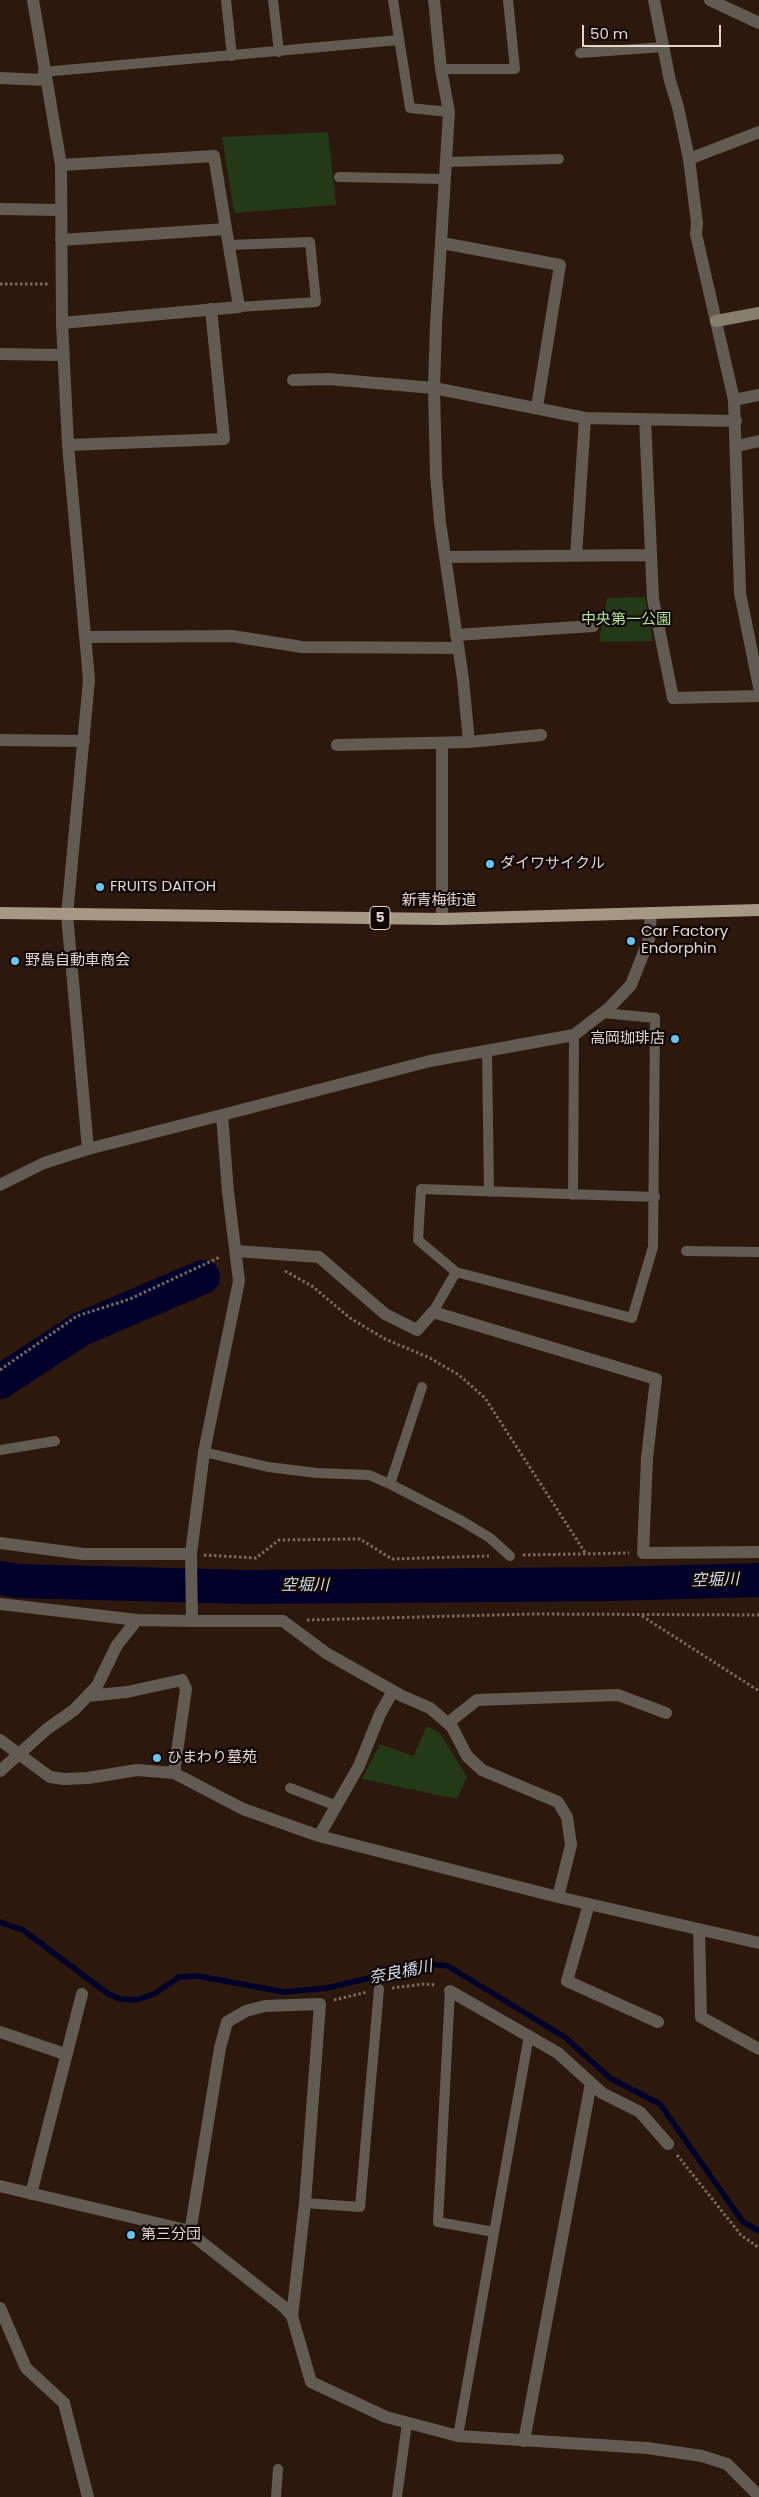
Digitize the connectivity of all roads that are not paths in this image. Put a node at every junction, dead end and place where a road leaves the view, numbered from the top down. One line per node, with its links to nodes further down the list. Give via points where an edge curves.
1 (32, 0): 16 (street)
2 (226, 0): 14 (lane)
3 (273, 0): 12 (lane)
4 (393, 0): 10 (lane)
5 (434, 0): 15 (street)
6 (508, 0): 15 (lane, via 515,69)
7 (654, 0): 11 (street)
8 (710, 0): 9 (street)
9 (759, 23)
10 (399, 40): 12 (lane); 18 (lane, via 410,108)
11 (663, 47): 13 (lane); 21 (street)
12 (280, 52): 14 (lane)
13 (580, 53)
14 (232, 56): 16 (lane)
15 (441, 68): 18 (street)
16 (44, 76): 17 (street); 23 (street)
17 (0, 78)
18 (449, 112): 22 (street)
19 (759, 132): 21 (street)
20 (559, 159): 22 (lane)
21 (689, 159): 35 (street, via 696,234)
22 (446, 162): 25 (street)
23 (61, 165): 27 (street); 28 (street, via 214,156)
24 (339, 177): 25 (lane)
25 (444, 179): 30 (street)
26 (0, 209): 27 (street)
27 (60, 210): 29 (street)
28 (226, 229): 29 (street); 31 (street)
29 (61, 240): 36 (street)
30 (442, 243): 40 (street); 43 (street, via 560,265)
31 (229, 245): 32 (street); 32 (lane, via 310,242 316,302)
32 (239, 307): 33 (street)
33 (211, 309): 36 (street); 48 (street, via 224,439)
34 (759, 313): 35 (street)
35 (716, 321): 42 (street)
36 (62, 323): 38 (street)
37 (0, 354): 38 (street)
38 (64, 355): 48 (street)
39 (293, 380): 40 (street, via 329,379)
40 (434, 388): 43 (street); 52 (street, via 436,474)
41 (759, 395): 42 (street)
42 (734, 400): 46 (street)
43 (537, 407): 44 (street)
44 (585, 418): 45 (street); 50 (street)
45 (645, 419): 46 (street); 51 (street)
46 (736, 421): 49 (street)
47 (759, 441): 49 (street)
48 (68, 445): 54 (street)
49 (737, 446): 56 (street, via 740,593)
50 (576, 556): 51 (street); 52 (street)
51 (650, 556): 57 (street, via 653,599 673,698)
52 (446, 557): 55 (street)
53 (593, 626): 55 (street)
54 (87, 637): 55 (street, via 232,636 302,647); 60 (street, via 90,680)
55 (457, 642): 61 (street)
56 (759, 688)
57 (759, 696)
58 (541, 735): 61 (street)
59 (0, 740): 60 (street)
60 (84, 741): 67 (street)
61 (469, 742): 62 (street)
62 (442, 744): 63 (street); 68 (street)
63 (337, 745)
64 (759, 910): 66 (main road, 新青梅街道 / 5)
65 (0, 913): 67 (main road, 新青梅街道 / 5)
66 (651, 913): 68 (main road, 新青梅街道 / 5); 69 (street, via 649,938 630,985)
67 (67, 915): 68 (main road, 新青梅街道 / 5); 73 (street)
68 (442, 919)
69 (603, 1013): 70 (street); 77 (lane, via 655,1018)
70 (574, 1035): 71 (street); 76 (lane)
71 (487, 1052): 72 (street, via 430,1062); 75 (lane)
72 (222, 1115): 73 (street); 80 (street)
73 (88, 1149): 74 (street, via 44,1163)
74 (0, 1184)
75 (489, 1192): 76 (lane); 81 (lane, via 421,1189 418,1240)
76 (572, 1195): 77 (lane)
77 (655, 1198): 81 (lane, via 653,1247 632,1318)
78 (686, 1251): 79 (lane)
79 (759, 1252)
80 (236, 1253): 82 (street, via 320,1257 386,1314 417,1330); 86 (street, via 239,1282)
81 (456, 1272): 82 (lane)
82 (433, 1312): 89 (street, via 656,1379 647,1458 643,1552)
83 (422, 1387): 87 (lane)
84 (55, 1441): 85 (lane)
85 (0, 1450)
86 (204, 1452): 87 (lane, via 288,1469 369,1475); 91 (street)
87 (390, 1484): 90 (lane, via 490,1538)
88 (0, 1543): 91 (street, via 83,1554)
89 (759, 1552)
90 (510, 1556)
91 (191, 1558): 93 (street)
92 (0, 1604): 94 (street)
93 (192, 1616): 94 (street); 95 (street, via 283,1621 326,1653)
94 (137, 1620): 96 (street, via 117,1645 97,1686)
95 (393, 1691): 98 (street, via 430,1708); 104 (street)
96 (88, 1696): 100 (street); 102 (street, via 127,1692 182,1680 186,1689)
97 (666, 1713): 98 (street, via 618,1695 477,1700)
98 (448, 1723): 106 (street, via 467,1756 482,1770 558,1802 567,1817 571,1845)
99 (0, 1740): 100 (street)
100 (18, 1754): 101 (street); 102 (street, via 50,1777 64,1779 137,1770)
101 (0, 1771)
102 (174, 1773): 105 (street, via 243,1809)
103 (290, 1788): 104 (lane)
104 (337, 1806): 105 (street)
105 (320, 1836): 106 (street)
106 (558, 1897): 107 (street)
107 (589, 1904): 108 (street); 113 (street, via 567,1981)
108 (699, 1929): 109 (street); 116 (street, via 701,2018)
109 (759, 1943)
110 (379, 1989): 122 (lane, via 360,2207)
111 (450, 1991): 115 (street); 123 (lane, via 438,2222)
112 (82, 1994): 117 (street)
113 (658, 2022)
114 (0, 2032): 117 (street)
115 (529, 2035): 118 (street, via 558,2053); 123 (lane)
116 (759, 2049)
117 (65, 2054): 121 (street)
118 (591, 2083): 119 (street, via 602,2093 640,2112); 129 (street)
119 (668, 2144)
120 (1, 2191): 121 (street)
121 (30, 2194): 124 (street)
122 (305, 2203): 124 (street, via 320,2004 265,2006 246,2011 227,2022); 126 (street)
123 (494, 2232): 128 (lane)
124 (190, 2233): 126 (street, via 284,2306)
125 (0, 2308): 132 (street, via 26,2368 64,2403)
126 (292, 2316): 127 (street, via 311,2382 386,2417)
127 (407, 2423): 128 (street); 134 (lane)
128 (458, 2436): 129 (street)
129 (524, 2441): 131 (street, via 647,2448 702,2456 727,2464)
130 (278, 2469): 133 (lane)
131 (759, 2496)
132 (88, 2497)
133 (276, 2497)
134 (397, 2497)

